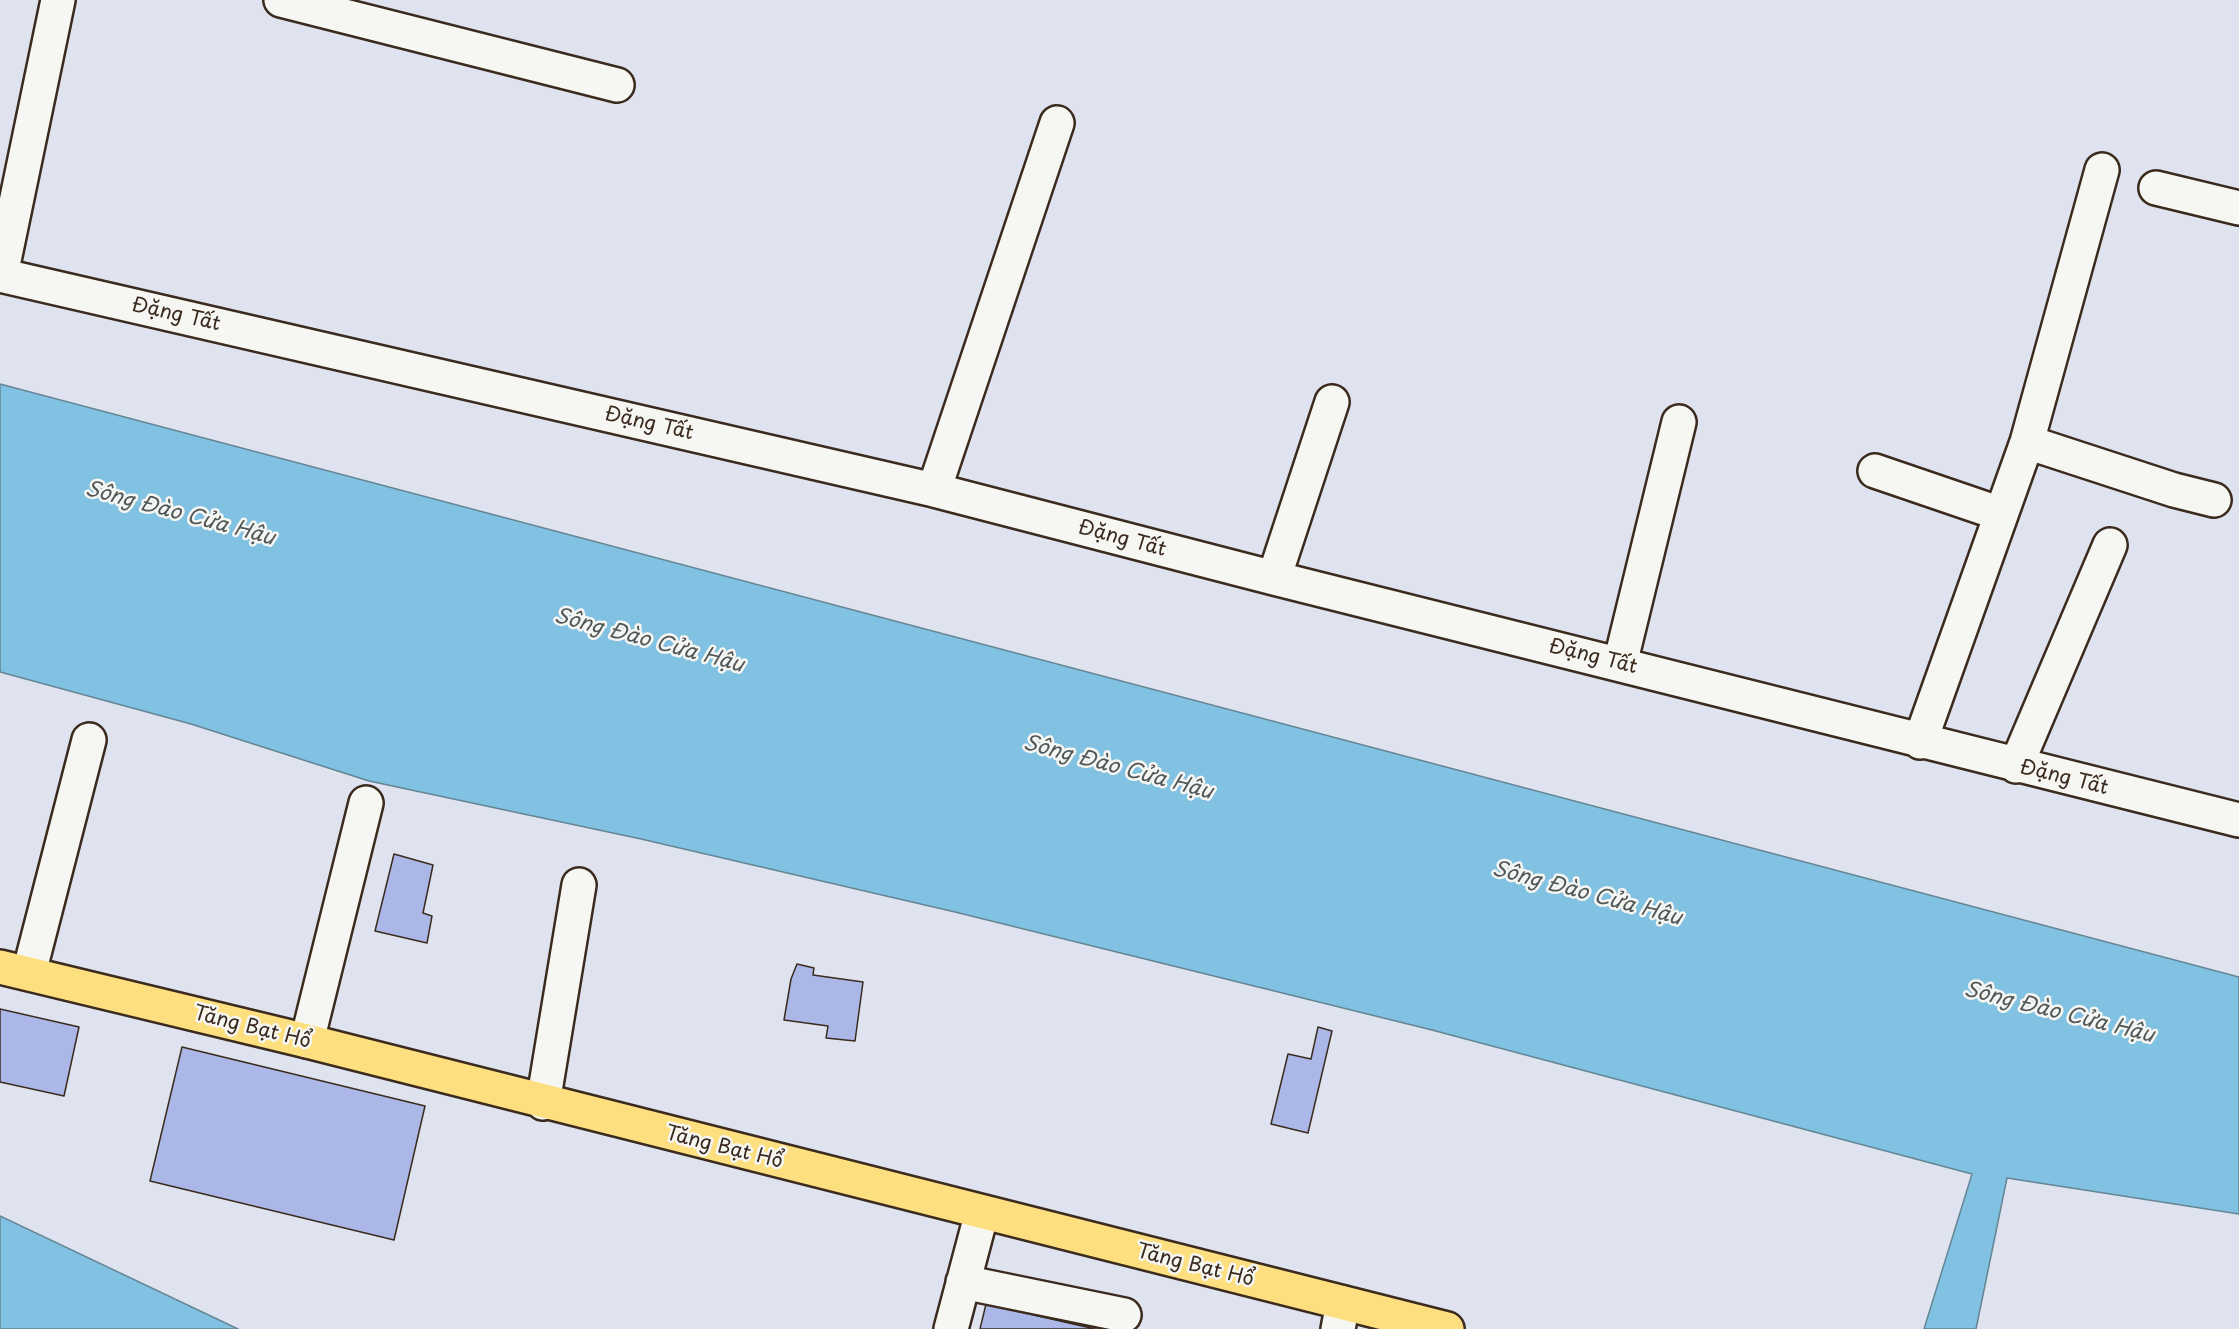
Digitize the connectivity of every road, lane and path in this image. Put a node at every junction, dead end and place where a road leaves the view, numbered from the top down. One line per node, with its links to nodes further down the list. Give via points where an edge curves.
1 (58, 0): 8 (street)
2 (281, 0): 3 (street)
3 (617, 85)
4 (1057, 123): 13 (street)
5 (2102, 170): 11 (street)
6 (2156, 188): 7 (street)
7 (2239, 208)
8 (1, 275): 13 (street, Đặng Tất)
9 (1332, 402): 17 (street)
10 (1679, 422): 18 (street)
11 (2027, 442): 14 (street); 15 (street)
12 (1875, 471): 15 (street)
13 (934, 490): 17 (street, Đặng Tất)
14 (2214, 500)
15 (2001, 514): 20 (street)
16 (2110, 545): 21 (street)
17 (1274, 578): 18 (street, Đặng Tất)
18 (1620, 664): 20 (street, Đặng Tất)
19 (89, 740): 25 (street)
20 (1920, 742): 21 (street, Đặng Tất)
21 (2016, 766): 23 (street, Đặng Tất)
22 (366, 803): 26 (street)
23 (2239, 820)
24 (579, 885): 27 (street)
25 (14, 970): 26 (main road, Tăng Bạt Hổ)
26 (307, 1041): 27 (main road, Tăng Bạt Hổ)
27 (543, 1103): 28 (main road, Tăng Bạt Hổ)
28 (982, 1212): 29 (street); 31 (main road, Tăng Bạt Hổ)
29 (963, 1282): 30 (street); 32 (street)
30 (1124, 1315)
31 (1341, 1316): 33 (main road, Tăng Bạt Hổ)
32 (951, 1329)
33 (1447, 1329)

